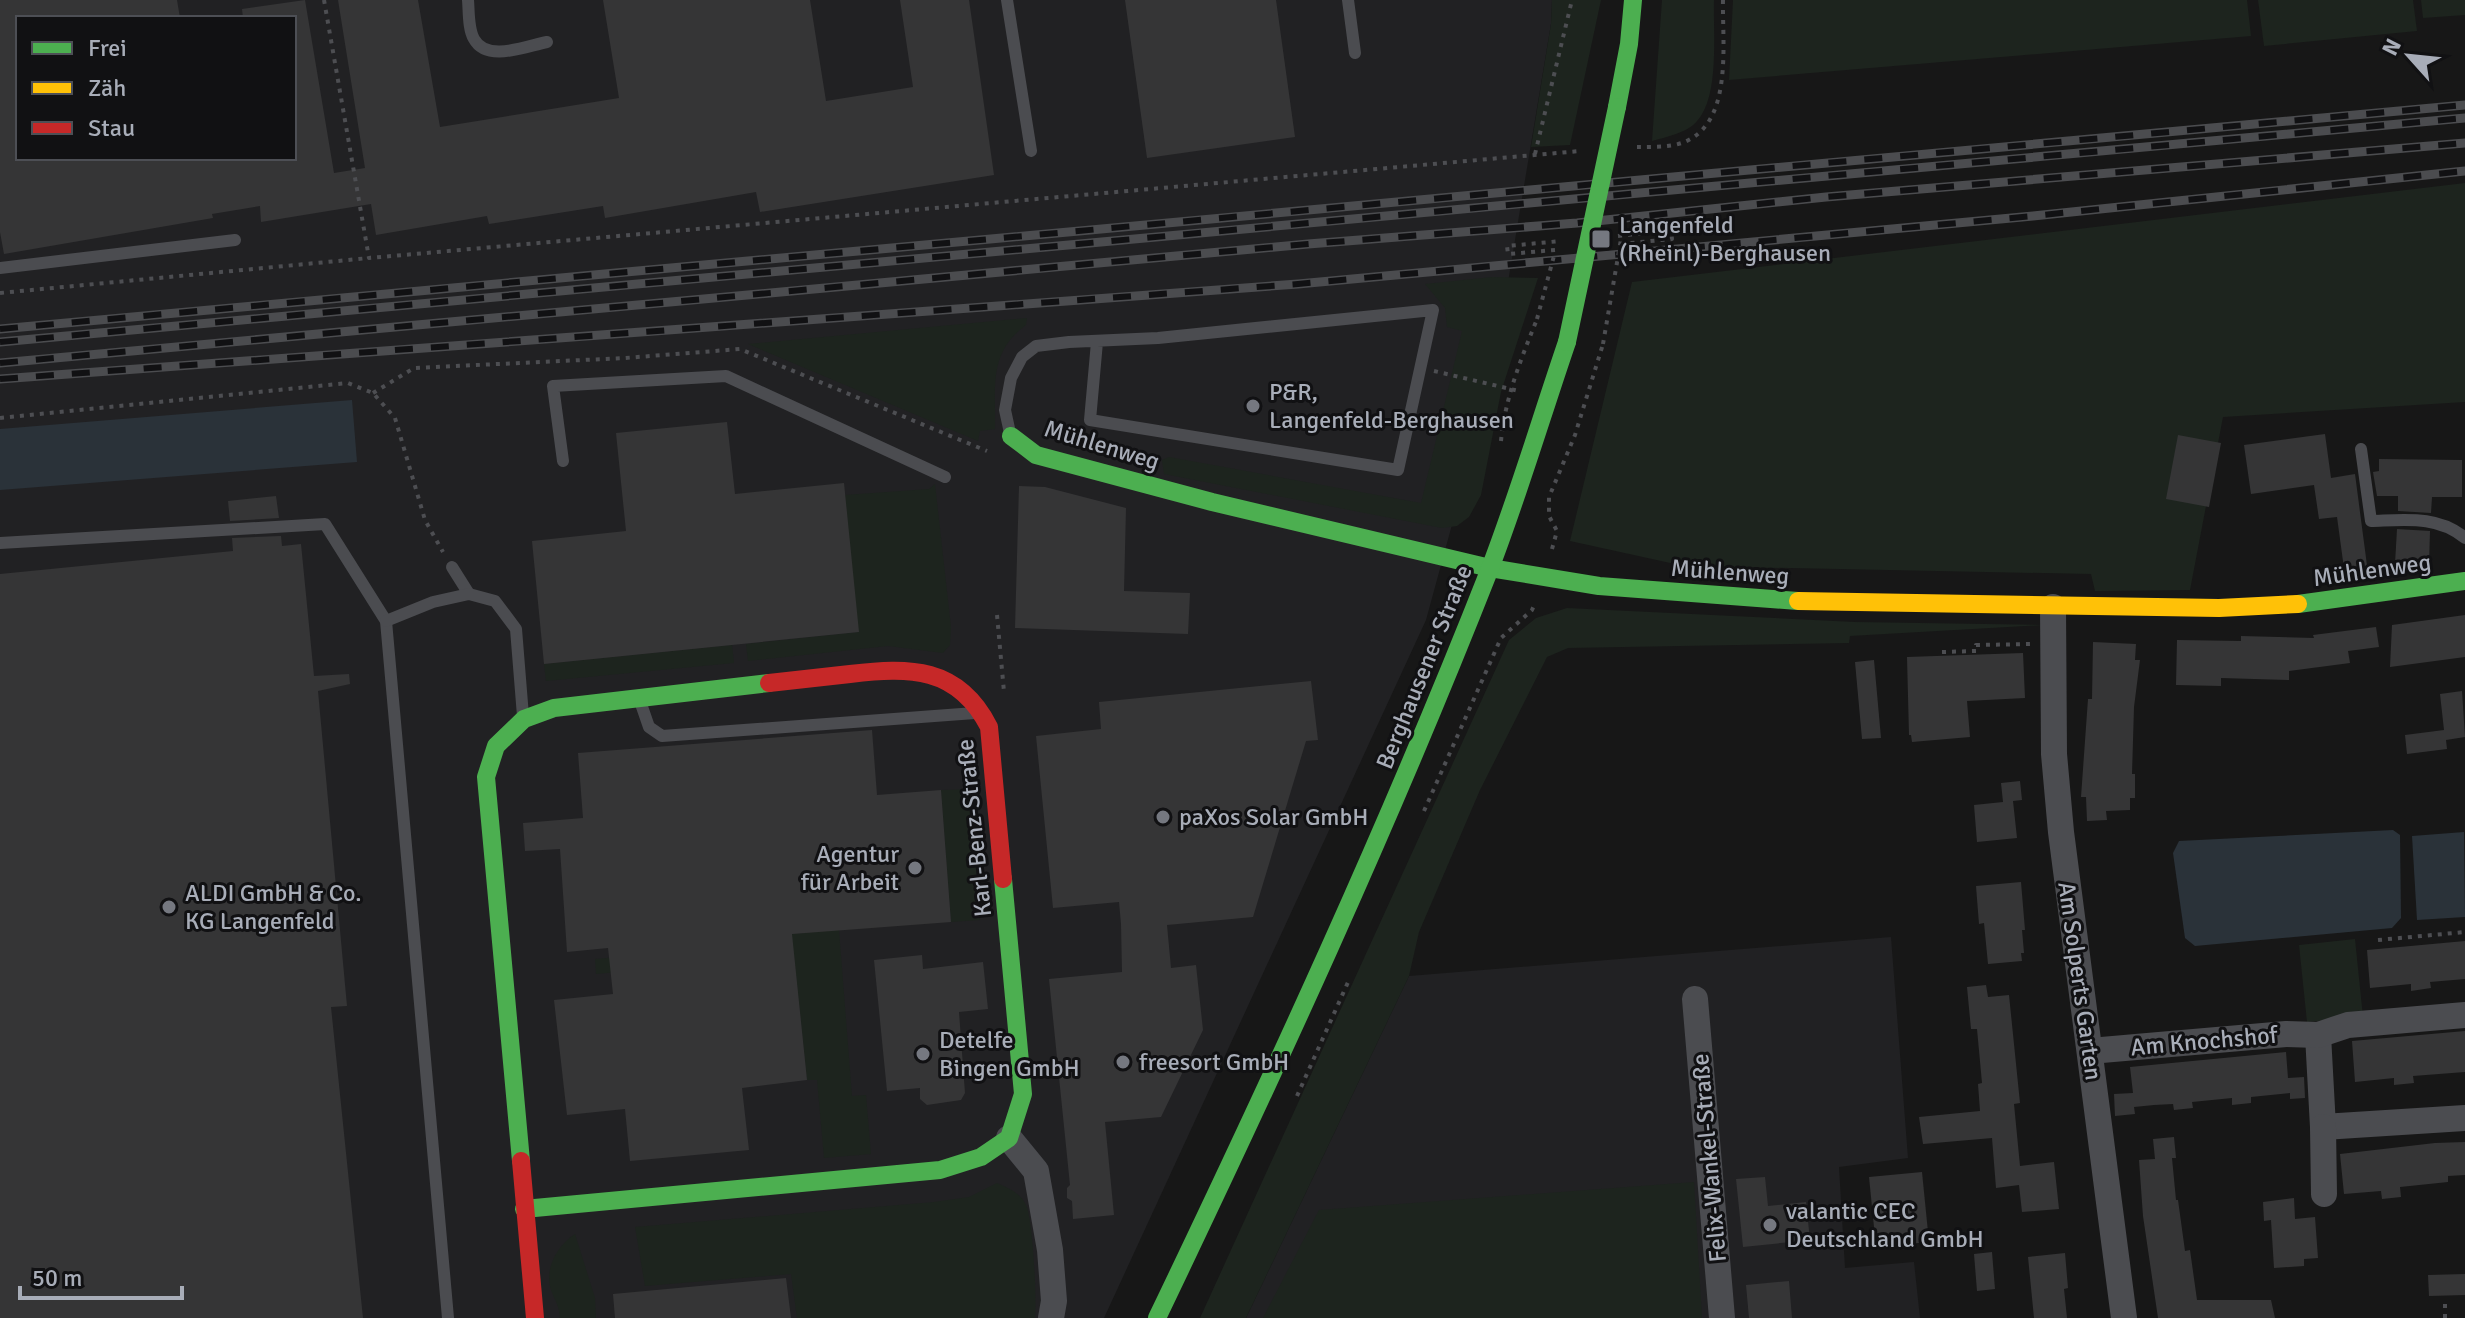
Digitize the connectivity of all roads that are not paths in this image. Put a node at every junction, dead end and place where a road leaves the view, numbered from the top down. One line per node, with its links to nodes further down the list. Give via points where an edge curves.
1 (468, 0): 5 (lane, via 472,38 492,53)
2 (1007, 0): 7 (lane)
3 (1348, 0): 6 (lane)
4 (1633, 0): 18 (street, Berghausener Straße, bridge, via 1617,107 1567,342)
5 (547, 42)
6 (1355, 53)
7 (1031, 151)
8 (235, 240): 9 (lane)
9 (0, 268)
10 (1097, 342): 10 (lane, via 1326,323 1433,310 1398,470 1090,420); 11 (lane, via 1036,346 1022,357 1011,378 1005,410)
11 (1011, 436): 18 (street, Mühlenweg, via 1036,455)
12 (2361, 449): 15 (lane, via 2371,521 2441,523)
13 (563, 461): 14 (lane, via 553,386 726,376)
14 (945, 477)
15 (2465, 538)
16 (0, 543): 22 (lane, via 325,524)
17 (452, 567): 20 (lane)
18 (1490, 568): 21 (street, Mühlenweg, via 1599,586 1826,603); 38 (street, Berghausener Straße, via 1375,850)
19 (2465, 581): 21 (street, Mühlenweg, via 2299,604)
20 (469, 594): 22 (lane); 25 (lane, via 495,601 516,629)
21 (2053, 607): 29 (street, Am Solperts Garten, via 2054,754)
22 (386, 621): 35 (lane)
23 (639, 698): 24 (street, Karl-Benz-Straße, via 895,669 927,672 957,686); 24 (lane, via 649,727 662,736); 25 (street, Karl-Benz-Straße, via 554,708)
24 (983, 713): 32 (street, Karl-Benz-Straße, via 989,727 1023,1094)
25 (524, 719): 34 (street, Karl-Benz-Straße, via 496,746 486,777)
26 (1695, 999): 39 (street, Felix-Wankel-Straße)
27 (2465, 1015): 28 (street, Am Knochshof, via 2348,1025)
28 (2318, 1035): 29 (street, Am Knochshof); 31 (street)
29 (2090, 1051): 40 (street, Am Solperts Garten)
30 (2465, 1118): 31 (street)
31 (2323, 1127): 33 (street)
32 (1009, 1138): 34 (street, via 981,1157 940,1170); 37 (street, via 1036,1171 1050,1250)
33 (2324, 1194)
34 (524, 1209): 36 (street, Karl-Benz-Straße)
35 (448, 1318)
36 (535, 1318)
37 (1051, 1318)
38 (1157, 1318)
39 (1722, 1318)
40 (2124, 1318)

